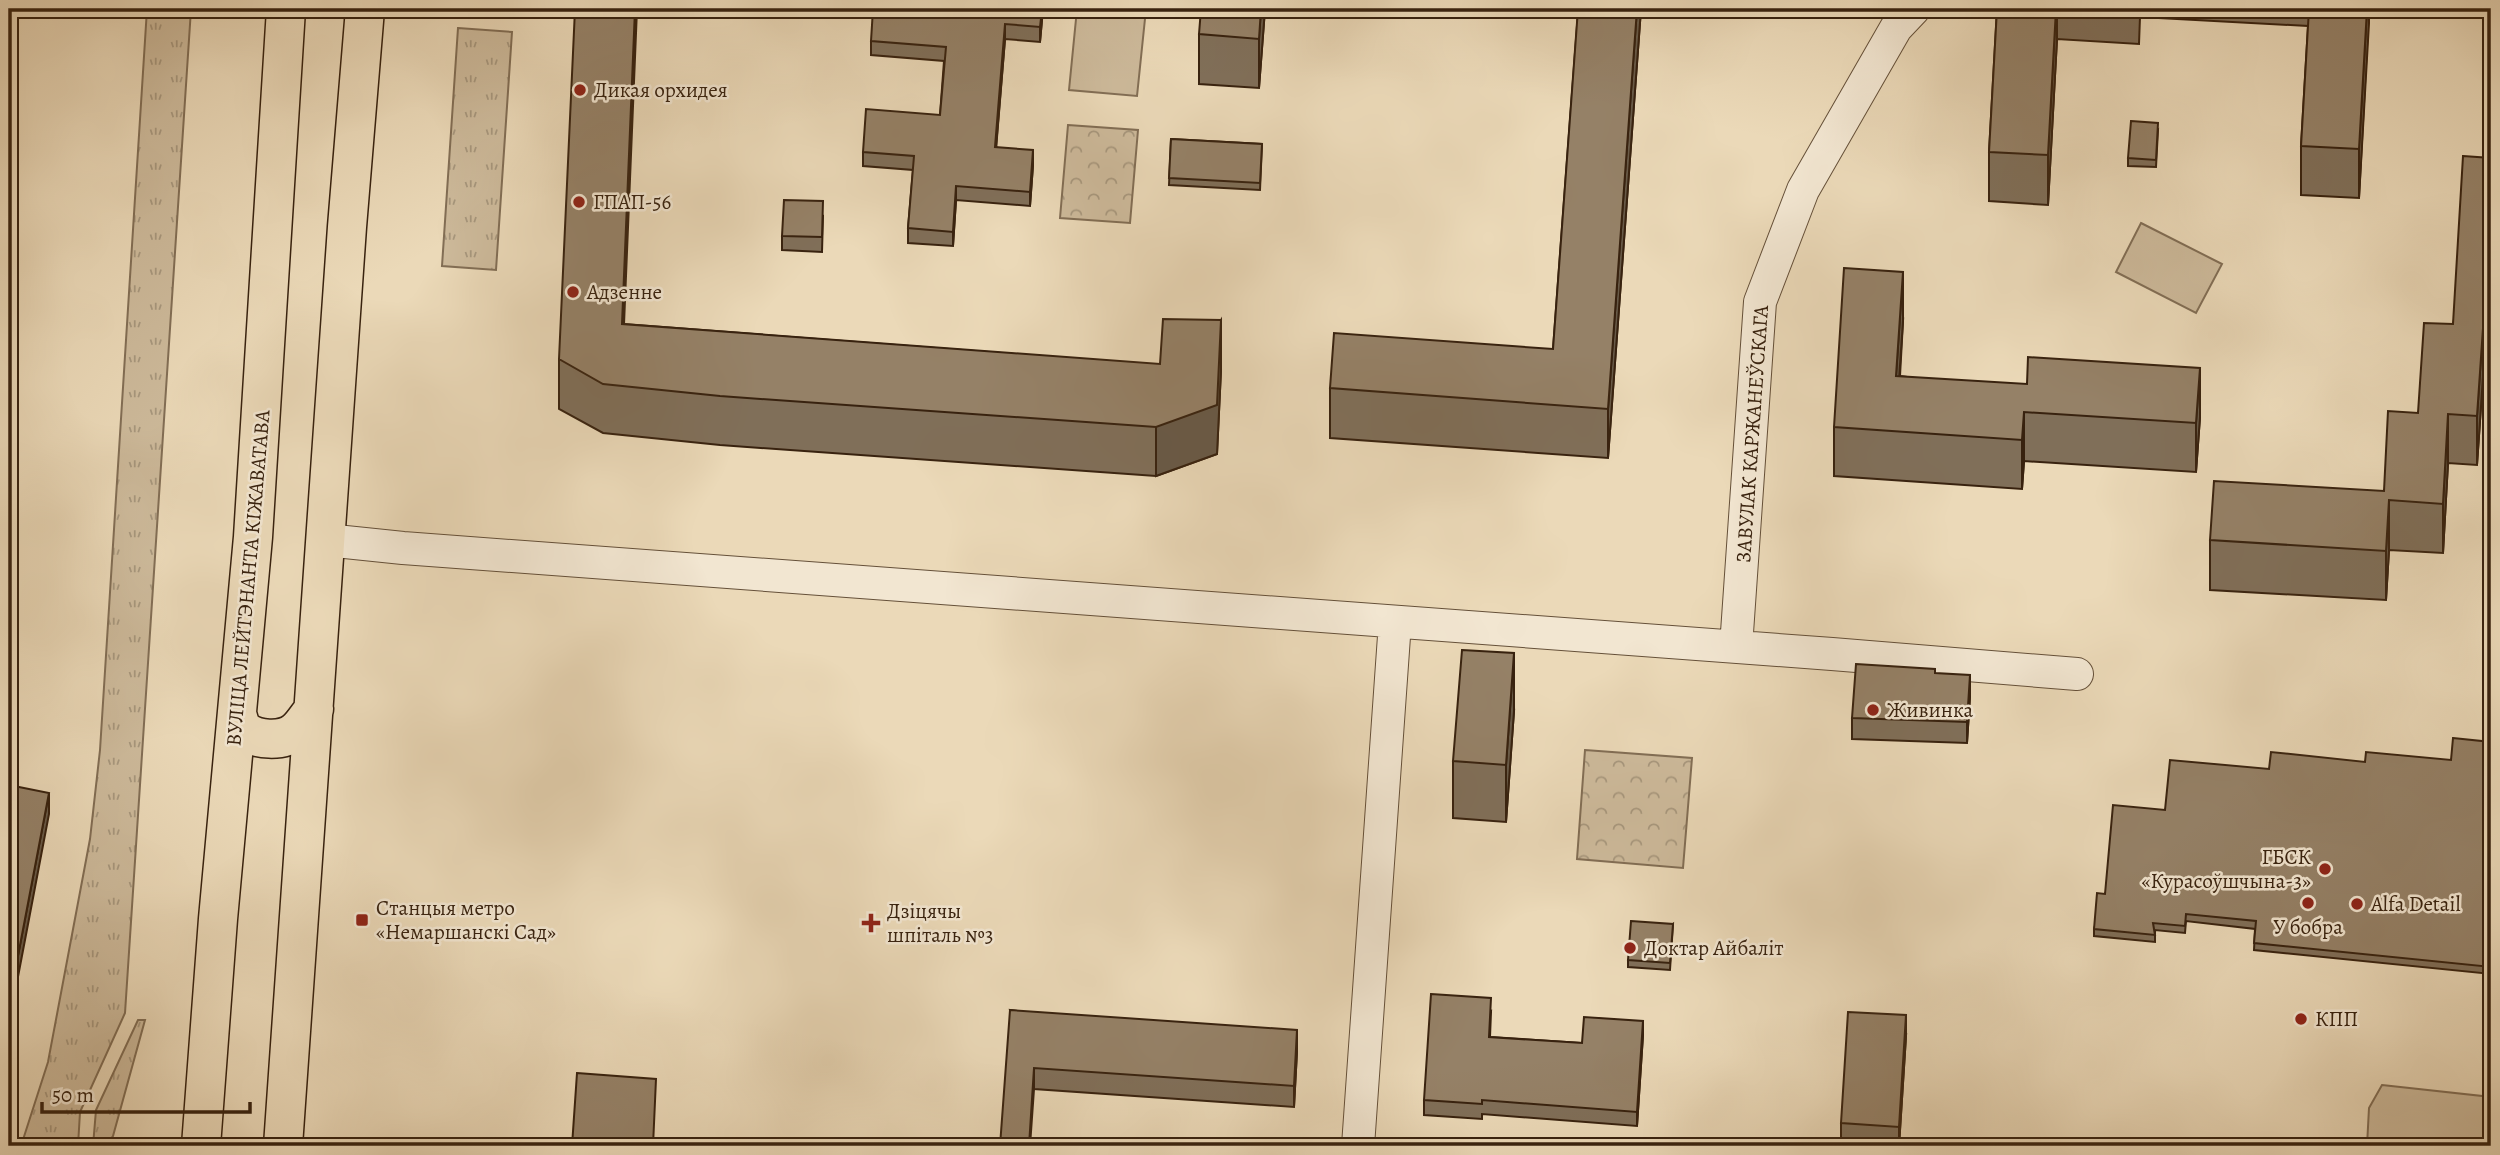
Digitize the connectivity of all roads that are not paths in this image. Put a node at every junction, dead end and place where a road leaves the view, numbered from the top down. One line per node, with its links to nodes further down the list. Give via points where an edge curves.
1 (286, 9): 9 (main road, ВУЛІЦА ЛЕЙТЭНАНТА КІЖАВАТАВА, via 256,501)
2 (365, 9): 4 (main road)
3 (1914, 9): 6 (street, ЗАВУЛАК КАРЖАНЕЎСКАГА, via 1896,29 1803,190 1760,302)
4 (326, 541): 5 (street); 8 (main road)
5 (1395, 622): 6 (street); 12 (street)
6 (1736, 648): 7 (street)
7 (2077, 674)
8 (314, 709): 9 (main road, via 296,732 274,738 245,732); 11 (main road)
9 (237, 714): 10 (main road, ВУЛІЦА ЛЕЙТЭНАНТА КІЖАВАТАВА)
10 (201, 1146)
11 (284, 1146)
12 (1358, 1146)

